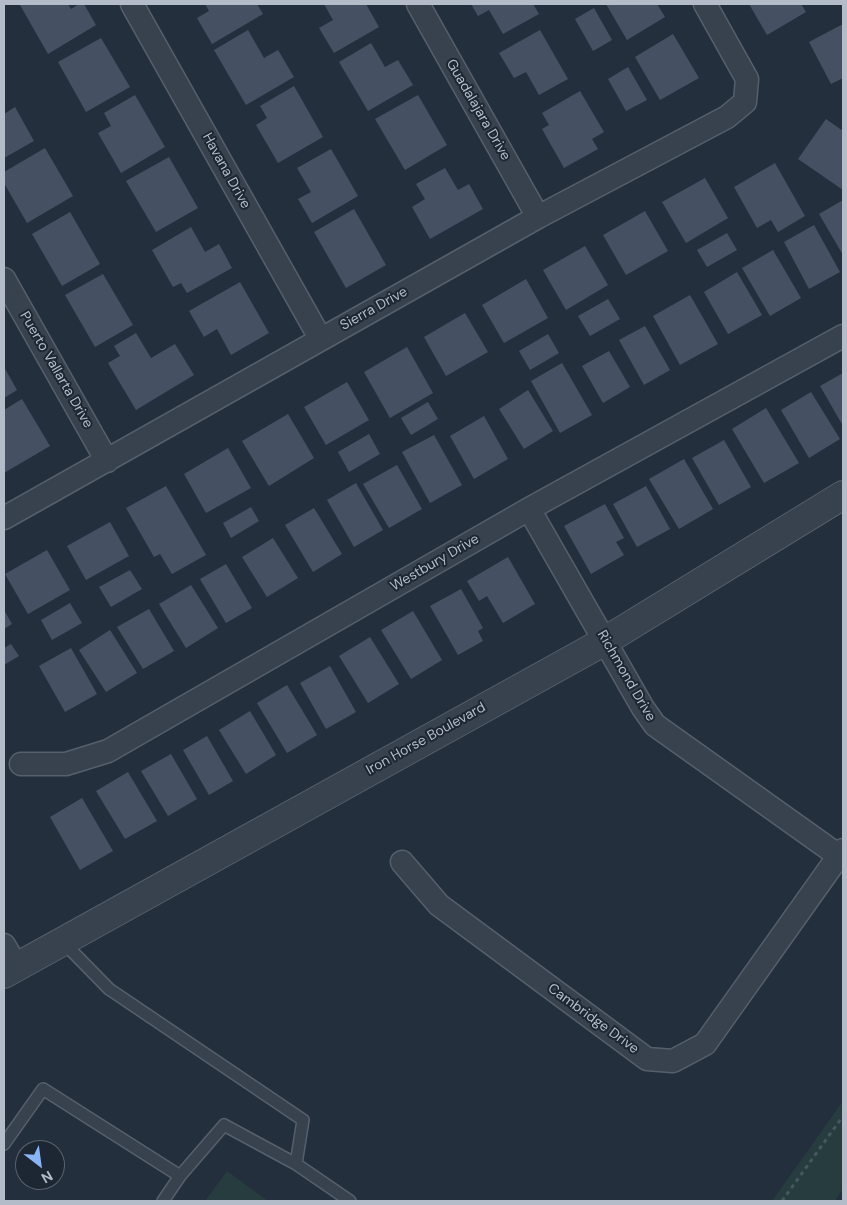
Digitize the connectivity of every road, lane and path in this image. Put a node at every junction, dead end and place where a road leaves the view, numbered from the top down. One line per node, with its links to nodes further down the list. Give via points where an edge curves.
1 (132, 4): 7 (street, Havana Drive)
2 (418, 4): 4 (street, Guadalajara Drive)
3 (705, 4): 4 (street, Sierra Drive, via 748,79 745,102 727,117)
4 (538, 217): 7 (street, Sierra Drive)
5 (4, 279): 8 (street, Puerto Vallarta Drive)
6 (843, 336): 10 (street, Westbury Drive)
7 (320, 338): 8 (street, Sierra Drive)
8 (107, 461): 11 (street, Sierra Drive)
9 (843, 495): 12 (street, Iron Horse Boulevard)
10 (529, 509): 12 (street, Richmond Drive); 13 (street, Westbury Drive, via 108,751 66,764)
11 (4, 518)
12 (605, 641): 14 (street, Richmond Drive, via 655,726); 16 (street, Iron Horse Boulevard)
13 (21, 764)
14 (841, 853): 15 (street, Cambridge Drive, via 705,1044 674,1061 647,1059 439,905)
15 (402, 862)
16 (62, 940): 17 (street, Iron Horse Boulevard); 20 (lane, via 109,989 303,1120)
17 (8, 962)
18 (843, 1116): 24 (path)
19 (4, 1144): 21 (lane, via 43,1089)
20 (296, 1164): 21 (lane, via 224,1125); 23 (lane)
21 (180, 1176): 22 (lane)
22 (164, 1201)
23 (350, 1201)
24 (782, 1201)

